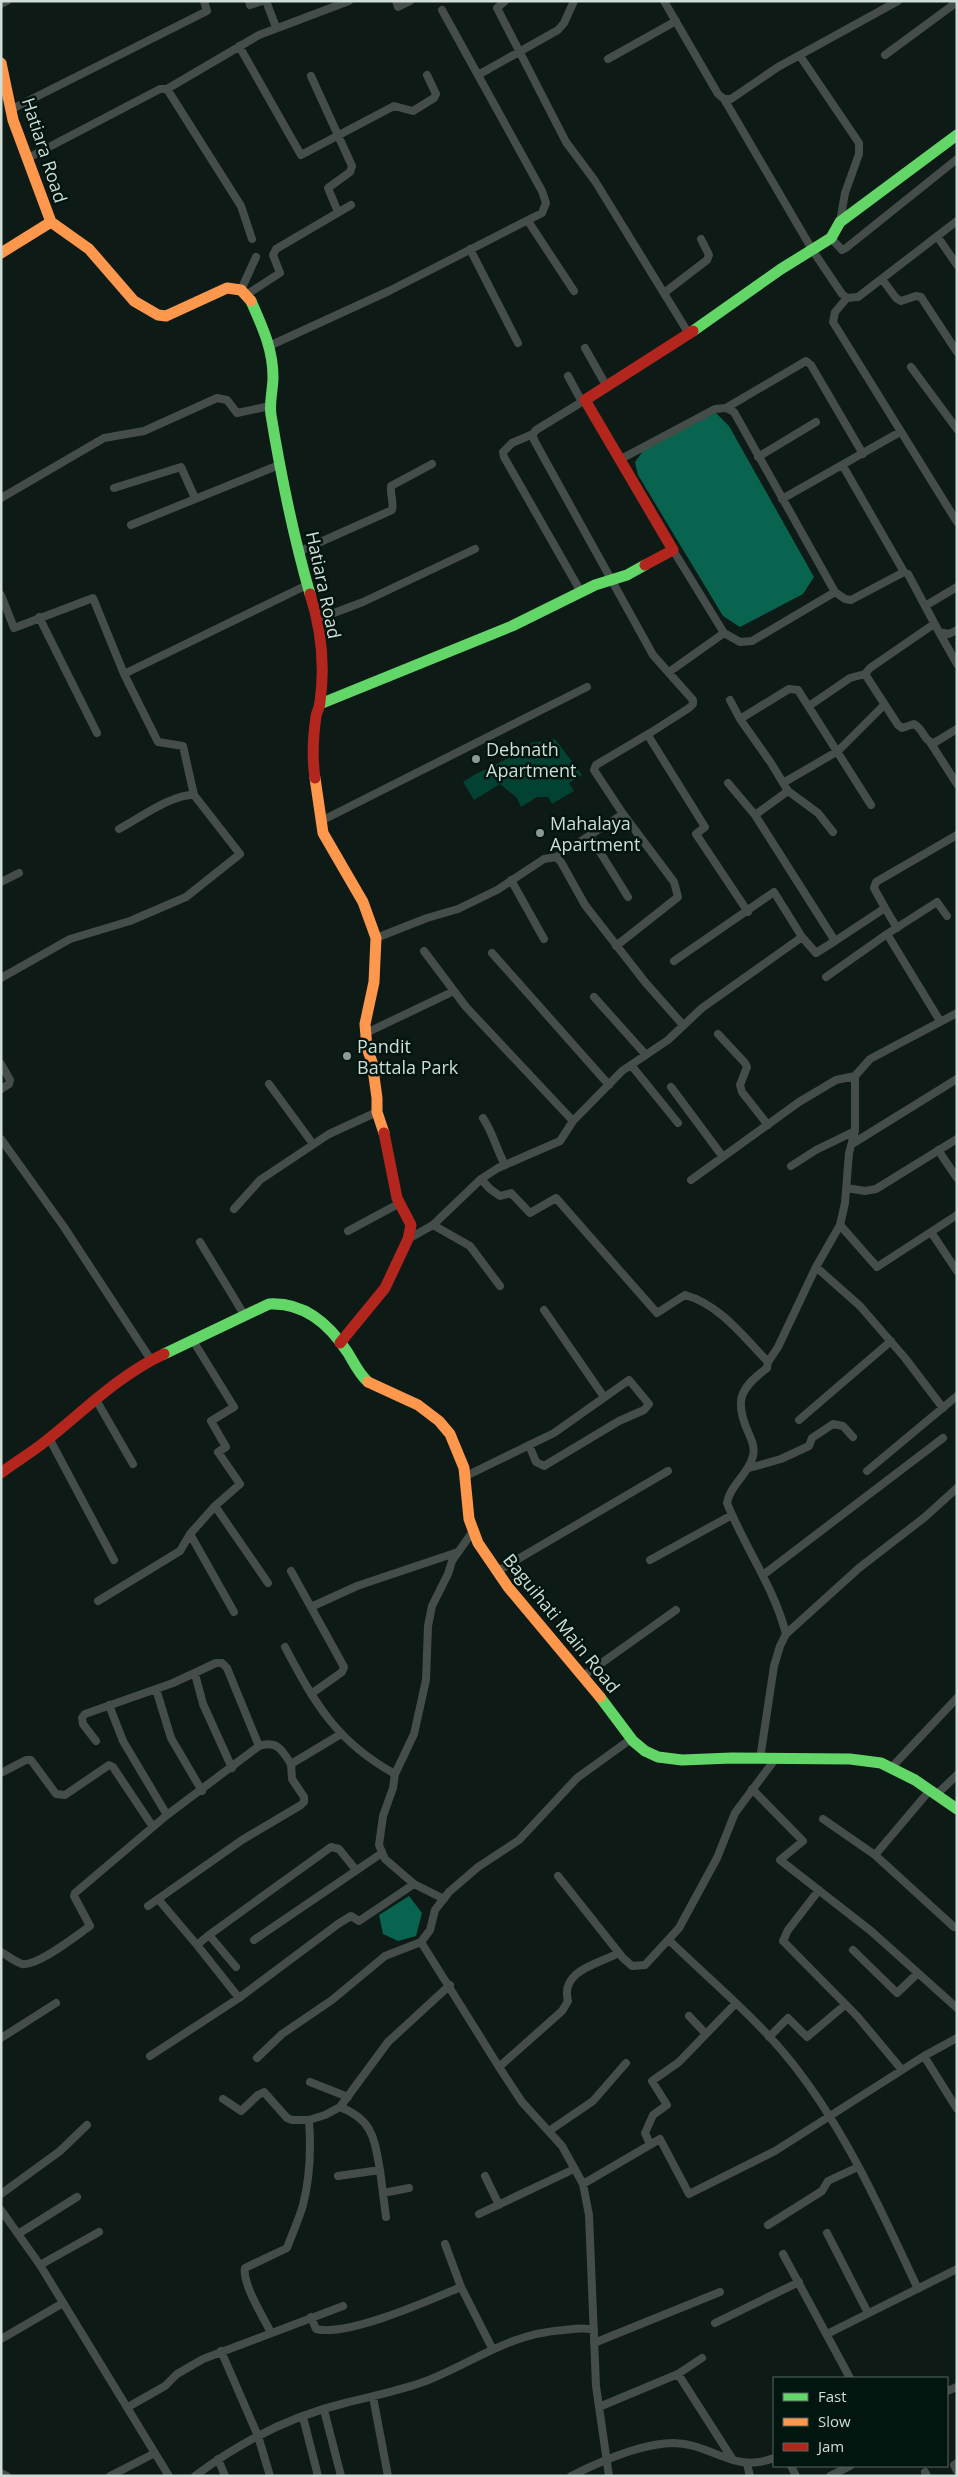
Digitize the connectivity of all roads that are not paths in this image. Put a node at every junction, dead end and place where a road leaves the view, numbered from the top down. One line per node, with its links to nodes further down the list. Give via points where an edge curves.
1 (7, 1): 14 (street)
2 (204, 1): 29 (street, via 207,11)
3 (249, 1): 4 (street, via 250,5)
4 (262, 1)
5 (266, 1): 17 (street)
6 (349, 1): 17 (street)
7 (396, 1): 8 (street, via 398,7)
8 (410, 1)
9 (505, 1): 19 (street, via 496,8)
10 (574, 1): 19 (street, via 558,30)
11 (664, 1): 16 (street)
12 (898, 1): 21 (street)
13 (957, 2): 20 (street)
14 (1, 4)
15 (442, 10): 25 (street)
16 (676, 21): 22 (street); 28 (street)
17 (276, 27): 18 (street)
18 (239, 46): 27 (street); 30 (street, via 301,155)
19 (519, 53): 25 (street); 52 (street, via 566,142 596,181)
20 (884, 55)
21 (800, 56): 28 (street, via 731,99); 38 (street, via 859,143 859,154 845,193)
22 (608, 58)
23 (1, 63): 29 (street, Hatiara Road)
24 (427, 75): 30 (street, via 436,94 434,98 412,111 394,106)
25 (478, 75): 36 (street, via 542,191 546,203 542,213)
26 (311, 76): 30 (street)
27 (167, 89): 32 (street, via 160,89); 42 (street, via 241,206)
28 (724, 99): 45 (street)
29 (12, 110): 32 (street, Hatiara Road)
30 (339, 134): 35 (street, via 352,166 350,172 328,188)
31 (957, 135): 38 (street)
32 (28, 158): 37 (street, Hatiara Road)
33 (957, 159): 41 (street, via 846,248 842,250)
34 (351, 204): 35 (street)
35 (338, 212): 51 (street, via 276,249 274,255 280,273)
36 (528, 221): 44 (street); 50 (street)
37 (51, 222): 46 (street); 51 (street, Hatiara Road, via 89,249 134,301 158,315 166,316 227,288)
38 (840, 222): 41 (street)
39 (957, 222): 40 (street)
40 (938, 236): 48 (street); 49 (street)
41 (831, 238): 45 (street)
42 (252, 239)
43 (701, 240): 52 (street, via 709,255 707,260)
44 (470, 249): 55 (street); 56 (street, via 390,291)
45 (813, 251): 53 (street); 54 (street, via 781,269)
46 (1, 253)
47 (256, 257): 51 (street)
48 (957, 265)
49 (882, 279): 53 (street, via 858,297); 58 (street, via 901,301 921,297)
50 (574, 291)
51 (244, 293): 56 (street, Hatiara Road, via 261,322)
52 (664, 293): 54 (street)
53 (848, 298): 67 (street, via 835,312 833,322)
54 (689, 334): 61 (street)
55 (518, 343)
56 (269, 346): 63 (street, Hatiara Road, via 273,377)
57 (585, 348): 61 (street)
58 (957, 352)
59 (911, 367): 66 (street)
60 (568, 376): 62 (street)
61 (607, 386): 62 (street)
62 (584, 401): 68 (street); 71 (street)
63 (270, 406): 73 (street, Hatiara Road); 76 (street, via 237,413 227,400 217,398 144,431 104,438)
64 (726, 408): 69 (street, via 806,361); 70 (street, via 739,419); 71 (street, via 715,409)
65 (816, 422): 70 (street)
66 (957, 429)
67 (900, 432): 69 (street); 79 (street)
68 (533, 434): 85 (street); 88 (street, via 506,447 504,457)
69 (863, 454): 74 (street)
70 (758, 456): 78 (street)
71 (619, 460): 82 (street)
72 (432, 464): 83 (street, via 391,486 392,510)
73 (279, 465): 77 (street); 83 (street, Hatiara Road)
74 (843, 466): 78 (street); 84 (street)
75 (114, 488): 77 (street, via 181,467)
76 (1, 498)
77 (195, 498): 80 (street)
78 (782, 499): 89 (street)
79 (957, 522)
80 (131, 524)
81 (476, 549): 94 (street)
82 (673, 550): 85 (street); 98 (street)
83 (298, 552): 86 (street, Hatiara Road)
84 (904, 572): 89 (street, via 851,600); 92 (street)
85 (612, 579): 88 (street); 100 (street, via 653,655)
86 (307, 585): 94 (street, Hatiara Road); 101 (street)
87 (957, 587): 92 (street)
88 (581, 592): 105 (street, via 512,626)
89 (835, 592): 98 (street, via 752,641 740,642)
90 (1, 595): 91 (street)
91 (3, 606): 93 (street, via 14,628)
92 (925, 606): 95 (street)
93 (39, 617): 101 (street, via 93,598); 110 (street)
94 (318, 619): 105 (street, Hatiara Road, via 322,671)
95 (934, 624): 97 (street); 102 (street)
96 (957, 630): 97 (street, via 949,634)
97 (938, 632): 99 (street)
98 (724, 633): 100 (street)
99 (957, 664)
100 (669, 672): 111 (street, via 693,704)
101 (124, 674): 118 (street, via 158,742 183,746)
102 (865, 674): 106 (street); 107 (street, via 850,678)
103 (587, 687): 122 (street)
104 (730, 700): 108 (street)
105 (320, 704): 122 (street, Hatiara Road, via 316,714 313,762)
106 (884, 705): 112 (street, via 898,725 902,728 914,724); 113 (street)
107 (809, 706): 108 (street, via 798,690 789,689); 113 (street)
108 (740, 719): 115 (street)
109 (957, 729): 112 (street, via 934,743)
110 (97, 733)
111 (650, 733): 120 (street, via 594,767); 133 (street, via 652,743 705,827 696,834)
112 (930, 742): 116 (street)
113 (838, 751): 115 (street); 119 (street)
114 (728, 782): 121 (street)
115 (783, 783): 117 (street)
116 (957, 784)
117 (788, 791): 121 (street); 124 (street, via 818,813)
118 (194, 795): 123 (street, via 187,794); 146 (street, via 240,854 186,897 130,921 70,939)
119 (871, 804)
120 (623, 814): 126 (street); 141 (street, via 674,882 678,897)
121 (755, 815): 140 (street)
122 (321, 821): 138 (street, Hatiara Road, via 323,833 372,922)
123 (119, 829)
124 (833, 832)
125 (957, 835): 132 (street, via 876,882 874,888)
126 (590, 836): 127 (street); 131 (street)
127 (556, 858): 129 (street, via 544,859); 141 (street, via 585,905)
128 (19, 873): 130 (street)
129 (511, 880): 138 (street, via 458,909); 139 (street)
130 (1, 882)
131 (628, 897)
132 (885, 908): 135 (street); 140 (street)
133 (748, 912): 137 (street, via 774,892); 144 (street)
134 (947, 916): 135 (street, via 937,902)
135 (897, 928): 136 (street)
136 (887, 934): 145 (street); 150 (street)
137 (802, 937): 140 (street, via 816,953); 151 (street)
138 (376, 938): 152 (street, Hatiara Road, via 374,982)
139 (544, 939)
140 (835, 941)
141 (616, 946): 151 (street)
142 (424, 951): 147 (street)
143 (492, 953): 160 (street)
144 (674, 962)
145 (826, 977)
146 (1, 978)
147 (454, 991): 152 (street); 165 (street)
148 (594, 997): 154 (street)
149 (957, 1013): 150 (street)
150 (940, 1021): 157 (street, via 870,1059)
151 (683, 1025): 154 (street)
152 (366, 1033): 163 (street, Hatiara Road, via 378,1098)
153 (718, 1034): 167 (street, via 745,1063 747,1068 740,1085 742,1092)
154 (646, 1055): 156 (street)
155 (1, 1064): 162 (street, via 10,1080)
156 (631, 1065): 160 (street); 166 (street)
157 (854, 1076): 167 (street, via 836,1080); 168 (street)
158 (957, 1079): 172 (street)
159 (269, 1084): 171 (street)
160 (609, 1085): 165 (street)
161 (671, 1086): 174 (street)
162 (1, 1090)
163 (377, 1112): 171 (street); 181 (street, Hatiara Road)
164 (483, 1118): 175 (street)
165 (573, 1121): 175 (street, via 560,1141)
166 (678, 1123)
167 (768, 1125): 174 (street)
168 (855, 1131): 172 (street); 176 (street)
169 (1, 1139): 198 (street)
170 (957, 1139): 173 (street)
171 (313, 1144): 182 (street, via 260,1180)
172 (852, 1144): 180 (street)
173 (938, 1150): 177 (street); 180 (street, via 876,1189)
174 (723, 1157): 179 (street)
175 (506, 1165): 178 (street)
176 (791, 1166)
177 (957, 1178)
178 (481, 1179): 184 (street); 199 (street, via 500,1196 511,1193 530,1213 556,1198 657,1313 685,1295 697,1298 728,1322)
179 (691, 1180)
180 (847, 1188): 185 (street)
181 (400, 1204): 186 (street); 188 (street, Hatiara Road, via 411,1225)
182 (234, 1210)
183 (957, 1215): 187 (street)
184 (433, 1225): 188 (street); 192 (street, via 470,1246)
185 (840, 1225): 187 (street, via 877,1267); 190 (street)
186 (348, 1231)
187 (931, 1232): 191 (street)
188 (408, 1239): 197 (street, Hatiara Road, via 385,1288)
189 (200, 1242): 194 (street)
190 (816, 1267): 196 (street, via 860,1306); 199 (street)
191 (957, 1271)
192 (500, 1286)
193 (544, 1310): 201 (street)
194 (245, 1316): 195 (street, Baguihati Main Road); 197 (street, Baguihati Main Road, via 269,1304 292,1304 314,1315)
195 (192, 1339): 198 (street, Baguihati Main Road); 216 (street, via 234,1407 211,1421 226,1447 218,1452 240,1484)
196 (891, 1341): 203 (street); 204 (street)
197 (340, 1343): 214 (street, Baguihati Main Road, via 369,1383 413,1402 435,1418 454,1440)
198 (152, 1360): 202 (street, Baguihati Main Road)
199 (768, 1362): 210 (street, via 767,1368 747,1385 740,1402 741,1414 753,1444)
200 (957, 1396): 203 (street)
201 (604, 1397): 208 (street, via 554,1433); 208 (street, via 629,1380 649,1404 644,1410 619,1421 544,1466 536,1462)
202 (95, 1398): 206 (street, Baguihati Main Road); 209 (street)
203 (943, 1408): 212 (street)
204 (799, 1420)
205 (853, 1437): 210 (street, via 844,1426 833,1424 812,1438 809,1446 781,1459)
206 (49, 1438): 213 (street, Baguihati Main Road); 221 (street)
207 (943, 1438): 225 (street)
208 (529, 1445): 214 (street)
209 (133, 1464)
210 (749, 1468): 217 (street, via 728,1494 727,1503)
211 (668, 1471): 224 (street)
212 (867, 1471)
213 (1, 1473)
214 (466, 1476): 218 (street, Baguihati Main Road)
215 (957, 1488): 231 (street, via 859,1568)
216 (215, 1506): 219 (street); 226 (street)
217 (732, 1515): 222 (street); 225 (street)
218 (473, 1531): 220 (street); 224 (street, Baguihati Main Road)
219 (190, 1534): 227 (street, via 180,1551); 230 (street)
220 (458, 1552): 228 (street, via 356,1586); 249 (street, via 432,1606 426,1680 414,1734)
221 (114, 1560)
222 (650, 1560)
223 (291, 1570): 228 (street)
224 (496, 1572): 234 (street, Baguihati Main Road)
225 (763, 1574): 231 (street, via 780,1609)
226 (268, 1583)
227 (98, 1601)
228 (311, 1607): 236 (street, via 344,1667 342,1672)
229 (676, 1610): 234 (street)
230 (234, 1612)
231 (786, 1634): 243 (street, via 774,1666)
232 (285, 1647): 236 (street)
233 (195, 1674): 235 (street); 242 (street, via 216,1663 227,1668); 246 (street, via 203,1704)
234 (582, 1677): 240 (street, Baguihati Main Road)
235 (156, 1689): 238 (street); 252 (street, via 171,1738)
236 (311, 1694): 239 (street)
237 (957, 1698): 247 (street)
238 (109, 1705): 241 (street, via 82,1718); 255 (street, via 123,1741)
239 (340, 1734): 245 (street); 249 (street)
240 (632, 1739): 243 (street, Baguihati Main Road, via 645,1750 671,1761 728,1756); 265 (street, via 577,1778 519,1840 478,1867)
241 (96, 1741)
242 (259, 1746): 245 (street, via 271,1743); 246 (street)
243 (760, 1758): 244 (street, Baguihati Main Road)
244 (776, 1758): 247 (street, Baguihati Main Road, via 861,1760 882,1763); 251 (street)
245 (291, 1764): 264 (street, via 292,1779 304,1797 301,1805 242,1840)
246 (232, 1768): 252 (street)
247 (890, 1769): 253 (street, Baguihati Main Road)
248 (1, 1773): 257 (street, via 31,1760 60,1796 109,1765)
249 (395, 1774): 258 (street, via 380,1833)
250 (957, 1775): 253 (street)
251 (752, 1789): 263 (street, via 803,1841 780,1860); 270 (street, via 735,1813 709,1874)
252 (202, 1791): 255 (street)
253 (933, 1793): 254 (street, Baguihati Main Road); 259 (street)
254 (957, 1809)
255 (168, 1815): 257 (street)
256 (823, 1819): 259 (street)
257 (153, 1827): 274 (street, via 75,1893 90,1926 61,1947 28,1964 20,1964)
258 (382, 1853): 260 (street); 262 (street)
259 (874, 1855): 267 (street)
260 (356, 1870): 268 (street, via 339,1849 331,1847); 269 (street)
261 (558, 1876): 275 (street)
262 (414, 1884): 265 (street); 279 (street, via 359,1920 351,1916 338,1924)
263 (818, 1890): 277 (street, via 871,1930); 282 (street, via 783,1941)
264 (158, 1899): 266 (street); 272 (street)
265 (444, 1899): 271 (street)
266 (148, 1906)
267 (954, 1927)
268 (209, 1935): 272 (street); 276 (street)
269 (254, 1940)
270 (670, 1941): 275 (street, via 645,1965 632,1966); 281 (street)
271 (422, 1942): 278 (street); 291 (street, via 385,1956 332,2000 282,2034)
272 (196, 1945): 279 (street)
273 (853, 1950): 277 (street, via 897,1993)
274 (1, 1952)
275 (619, 1953): 293 (street, via 575,1974 568,1982 565,1991 568,2001 562,2011)
276 (236, 1967)
277 (918, 1972): 283 (street)
278 (450, 1985): 293 (street); 296 (street, via 388,2042)
279 (239, 1998): 289 (street)
280 (56, 2003): 287 (street)
281 (736, 2003): 285 (street); 286 (street)
282 (846, 2005): 286 (street, via 808,2037 788,2018); 294 (street)
283 (957, 2008)
284 (689, 2016): 285 (street)
285 (706, 2034): 304 (street, via 652,2082 667,2105 650,2121 645,2133)
286 (769, 2037): 300 (street, via 802,2075)
287 (1, 2038)
288 (957, 2038): 290 (street)
289 (150, 2056)
290 (924, 2056): 294 (street); 299 (street)
291 (258, 2058)
292 (626, 2063): 303 (street, via 593,2101)
293 (498, 2067): 303 (street, via 522,2102)
294 (902, 2070): 300 (street)
295 (310, 2082): 296 (street)
296 (348, 2097): 298 (street)
297 (223, 2099): 301 (street, via 241,2111 264,2092 287,2118)
298 (340, 2107): 301 (street); 307 (street, via 356,2113 369,2128)
299 (957, 2109)
300 (829, 2116): 304 (street, via 775,2151 690,2194 660,2139); 305 (street)
301 (309, 2120): 337 (street, via 306,2190 287,2248 251,2264 244,2272)
302 (87, 2125): 312 (street, via 60,2151)
303 (549, 2132): 306 (street, via 562,2146)
304 (650, 2144): 310 (street)
305 (858, 2167): 319 (street, via 828,2181 822,2191); 329 (street)
306 (574, 2169): 310 (street); 315 (street)
307 (380, 2170): 308 (street); 313 (street)
308 (338, 2176)
309 (485, 2176): 315 (street)
310 (582, 2184): 336 (street, via 589,2215)
311 (409, 2188): 313 (street)
312 (1, 2194)
313 (382, 2194): 318 (street)
314 (77, 2197): 322 (street)
315 (499, 2205): 317 (street)
316 (1, 2210): 322 (street)
317 (479, 2214)
318 (386, 2217)
319 (768, 2225)
320 (99, 2232): 325 (street)
321 (827, 2233): 333 (street)
322 (18, 2234): 325 (street)
323 (445, 2244): 328 (street)
324 (783, 2254): 327 (street)
325 (40, 2265): 331 (street)
326 (957, 2269): 329 (street)
327 (799, 2282): 335 (street); 338 (street)
328 (461, 2286): 334 (street, via 400,2312 343,2327 316,2329); 341 (street)
329 (918, 2289): 333 (street)
330 (720, 2292): 340 (street)
331 (63, 2303): 339 (street); 347 (street)
332 (343, 2306): 334 (street)
333 (868, 2313): 338 (street)
334 (311, 2317): 337 (street)
335 (715, 2323)
336 (594, 2330): 340 (street); 341 (street, via 543,2332)
337 (271, 2333): 342 (street)
338 (828, 2334): 345 (street)
339 (1, 2339)
340 (594, 2344): 348 (street)
341 (492, 2348): 346 (street, via 426,2381)
342 (221, 2351): 347 (street, via 177,2374 165,2386); 351 (street)
343 (702, 2358): 344 (street)
344 (678, 2374): 348 (street); 356 (street)
345 (850, 2377)
346 (373, 2396): 349 (street); 370 (street)
347 (128, 2407): 352 (street)
348 (599, 2407): 355 (street)
349 (324, 2410): 350 (street); 369 (street)
350 (303, 2418): 351 (street); 368 (street)
351 (258, 2436): 354 (street); 367 (street)
352 (155, 2453): 363 (street); 364 (street)
353 (773, 2458): 358 (street, via 759,2464)
354 (218, 2459): 365 (street); 366 (street)
355 (605, 2460): 356 (street, via 673,2443); 371 (street); 372 (street)
356 (733, 2460): 358 (street)
357 (957, 2463): 360 (street, via 954,2465)
358 (747, 2464): 373 (street)
359 (848, 2467): 374 (street)
360 (957, 2471)
361 (1, 2473): 362 (street)
362 (7, 2476)
363 (110, 2476)
364 (169, 2476)
365 (195, 2476)
366 (225, 2476)
367 (270, 2476)
368 (318, 2476)
369 (341, 2476)
370 (388, 2476)
371 (570, 2476)
372 (609, 2476)
373 (750, 2476)
374 (830, 2476)

